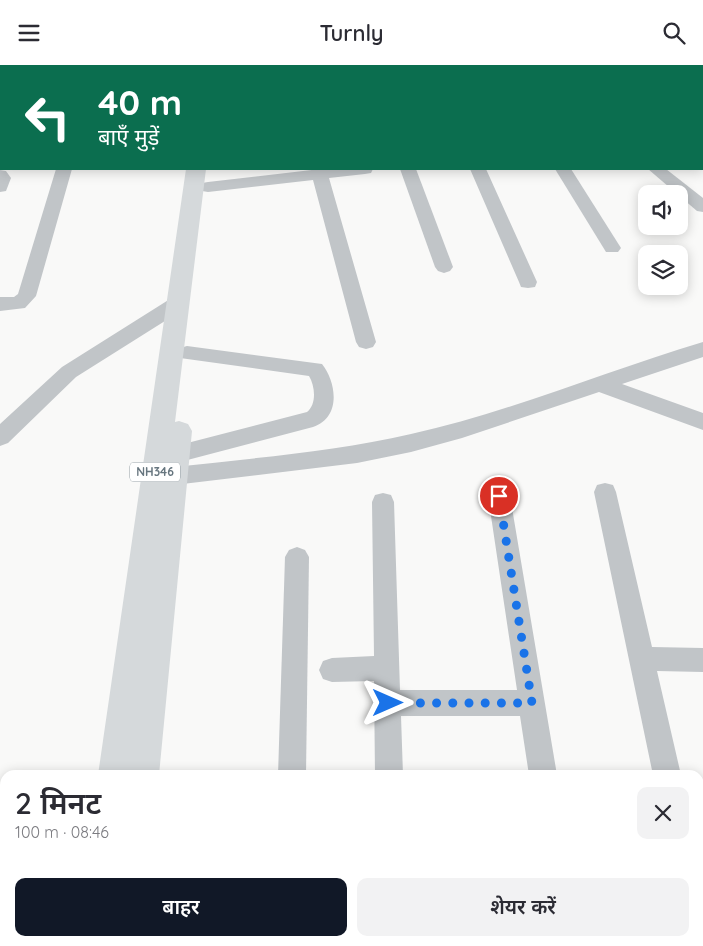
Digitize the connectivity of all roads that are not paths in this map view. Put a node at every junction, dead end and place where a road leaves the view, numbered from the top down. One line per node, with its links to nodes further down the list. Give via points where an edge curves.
1 (64, 170): 15 (street, via 28,296 18,304)
2 (355, 170): 7 (street)
3 (408, 170): 13 (street)
4 (478, 170): 14 (street)
5 (564, 170): 12 (street)
6 (657, 170): 11 (street)
7 (320, 174): 9 (street); 17 (street)
8 (0, 175): 10 (street, via 3,178)
9 (205, 175): 16 (highway, NH346); 19 (highway, NH346)
10 (0, 187)
11 (703, 207)
12 (612, 248)
13 (444, 267)
14 (528, 282)
15 (0, 304)
16 (177, 304): 22 (street, via 69,372); 34 (highway, NH346)
17 (366, 342)
18 (703, 350): 20 (street)
19 (187, 353): 23 (highway, NH346); 23 (street, via 315,369 321,375 323,411 313,419)
20 (598, 383): 21 (street); 23 (street, via 462,429 357,454)
21 (703, 422)
22 (0, 437)
23 (175, 465): 35 (highway, NH346)
24 (605, 492): 28 (street)
25 (499, 496): 33 (street)
26 (383, 502): 30 (street)
27 (297, 557): 36 (street)
28 (641, 659): 29 (street); 39 (street)
29 (703, 660)
30 (387, 668): 31 (street); 32 (street)
31 (332, 670)
32 (388, 703): 33 (street); 37 (street)
33 (532, 703): 38 (street)
34 (116, 770)
35 (143, 770)
36 (292, 770)
37 (389, 770)
38 (542, 770)
39 (666, 770)

